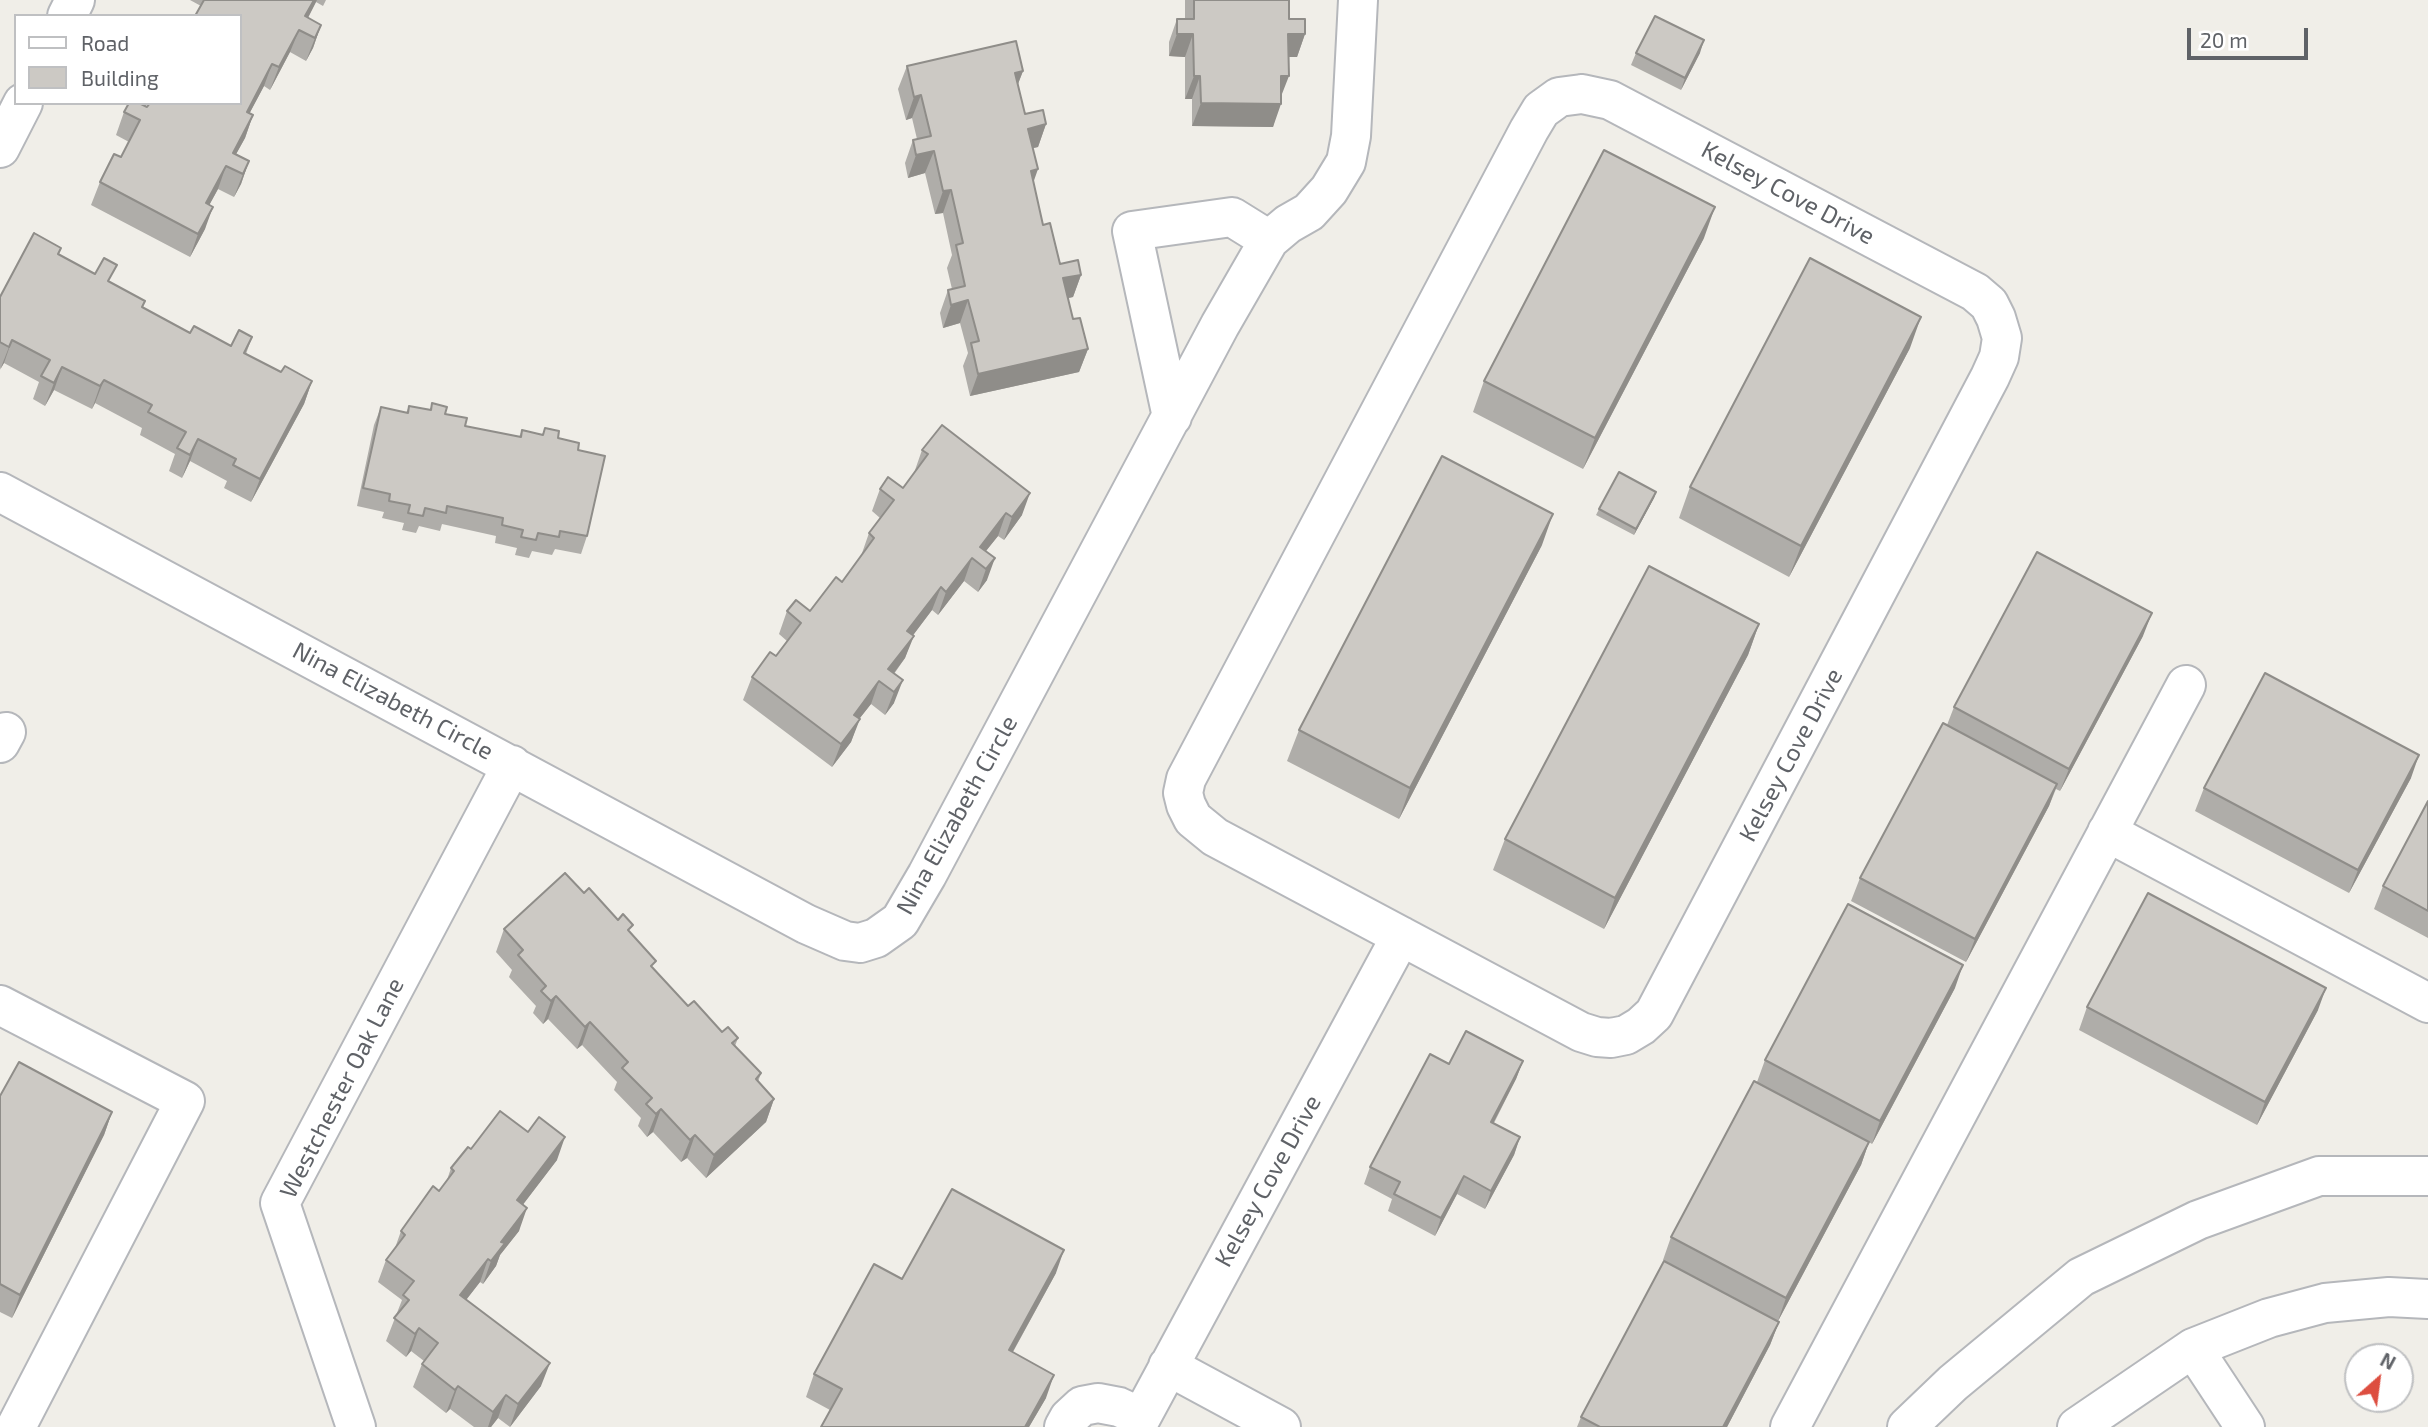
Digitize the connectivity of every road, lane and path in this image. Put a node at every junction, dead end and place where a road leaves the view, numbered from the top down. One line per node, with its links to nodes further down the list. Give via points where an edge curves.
1 (1358, 0): 4 (street, Nina Elizabeth Circle, via 1346,162 1309,212)
2 (22, 105): 3 (street)
3 (0, 148)
4 (1269, 240): 5 (street, Nina Elizabeth Circle); 5 (street, via 1233,217 1132,232)
5 (1172, 417): 8 (street, Nina Elizabeth Circle, via 927,875 900,921 876,938 845,941 806,924)
6 (0, 492): 8 (street, Nina Elizabeth Circle)
7 (2186, 685): 9 (street)
8 (512, 765): 19 (street, Westchester Oak Lane, via 280,1203)
9 (2107, 832): 11 (street); 22 (street)
10 (1401, 936): 10 (street, Kelsey Cove Drive, via 1203,829 1193,819 1183,793 1186,779 1541,110 1559,97 1582,93 1610,100 1975,292 1989,304 2002,338 1999,357 1654,1014 1626,1035 1597,1037); 16 (street, Kelsey Cove Drive)
11 (2428, 1003)
12 (0, 1005): 17 (street, via 185,1101)
13 (2428, 1176): 23 (street, via 2319,1176 2198,1220 2081,1277)
14 (2428, 1299): 15 (street, via 2389,1297 2325,1303 2269,1318)
15 (2193, 1348): 24 (street); 25 (street)
16 (1168, 1366): 18 (street, Kelsey Cove Drive); 21 (street)
17 (11, 1420)
18 (1138, 1422): 20 (street, via 1119,1407 1098,1403 1082,1406)
19 (356, 1427)
20 (1064, 1427)
21 (1281, 1427)
22 (1790, 1427)
23 (1907, 1427)
24 (2077, 1427)
25 (2245, 1427)

